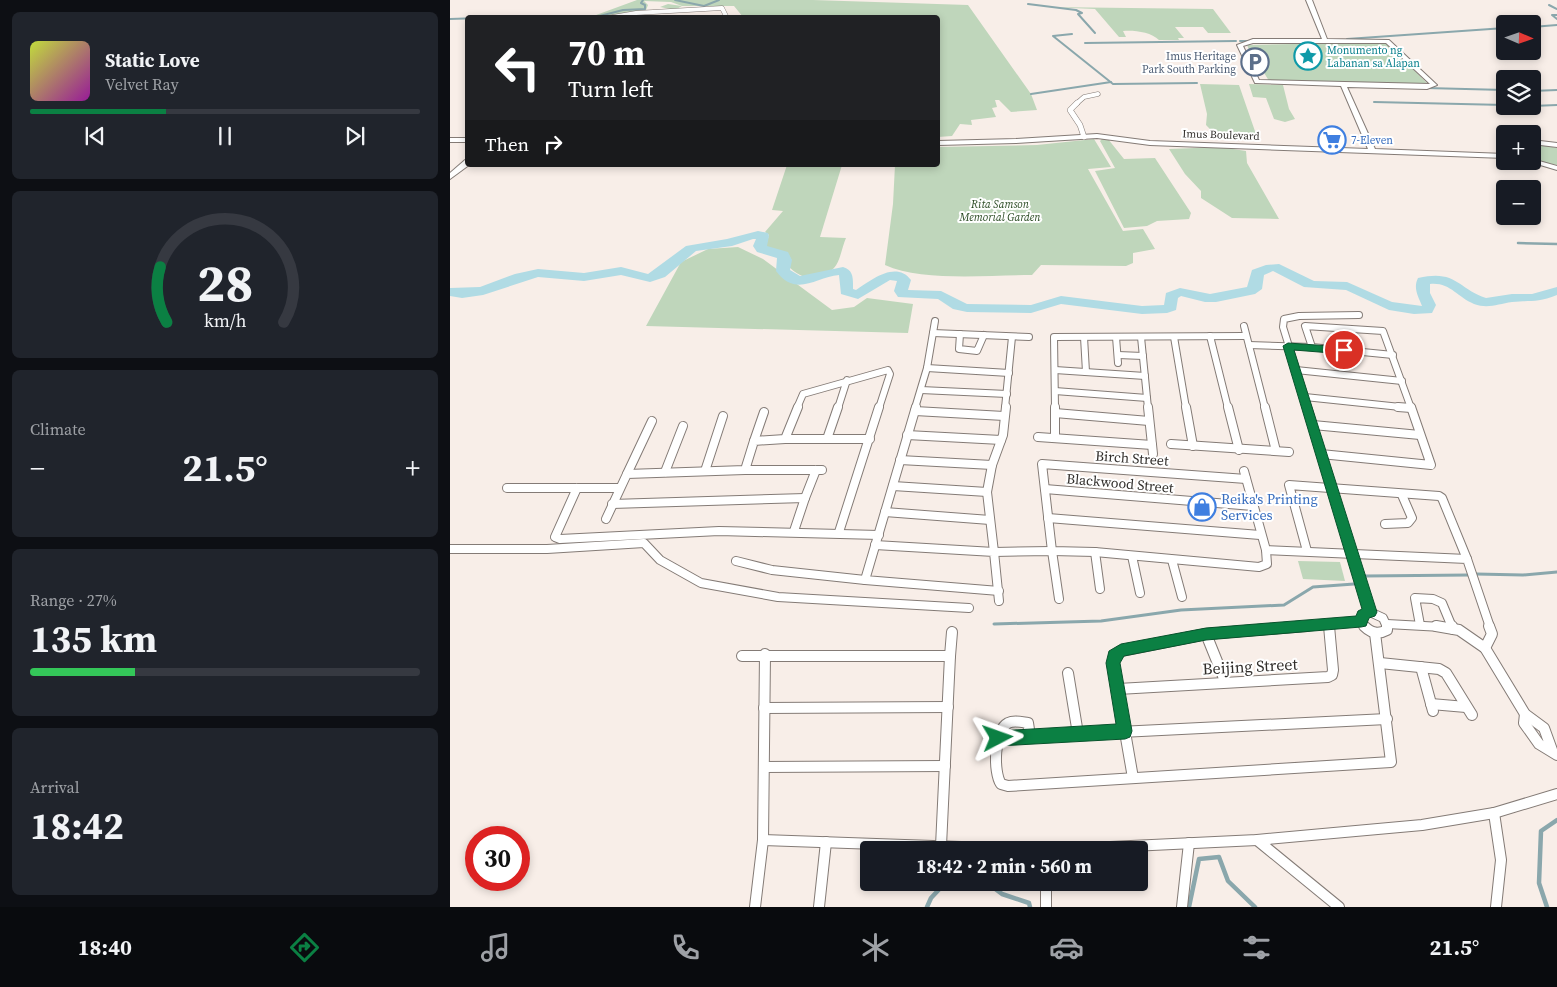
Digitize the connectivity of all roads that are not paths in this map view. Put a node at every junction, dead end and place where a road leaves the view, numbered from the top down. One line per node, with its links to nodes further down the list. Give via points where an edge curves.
1 (1309, 0): 6 (main road)
2 (1316, 0): 6 (main road, via 1320,9)
3 (678, 11): 4 (street); 5 (street); 8 (street)
4 (701, 11): 9 (street); 10 (street, via 722,8)
5 (661, 12): 7 (street)
6 (1314, 12): 11 (main road)
7 (641, 15)
8 (677, 15)
9 (703, 15)
10 (726, 15)
11 (1325, 41): 12 (main road, via 1248,42 1240,45 1257,82); 12 (main road, via 1388,41 1434,86)
12 (1343, 84): 21 (main road)
13 (1098, 94): 15 (street, via 1084,97 1070,110)
14 (1557, 134): 20 (main road)
15 (1083, 135): 18 (main road, Imus Boulevard); 21 (main road, Imus Boulevard, via 1150,143)
16 (450, 138): 17 (main road)
17 (465, 138)
18 (940, 141)
19 (1541, 143): 20 (main road)
20 (1554, 145)
21 (1373, 150): 22 (main road, Imus Boulevard); 23 (main road, Imus Boulevard)
22 (1496, 152)
23 (1496, 156)
24 (465, 158): 28 (main road)
25 (465, 164): 29 (main road)
26 (1541, 164): 27 (main road)
27 (1557, 168)
28 (450, 171)
29 (450, 177)
30 (1359, 315): 45 (street, via 1299,316 1284,320 1282,327)
31 (935, 321): 33 (street)
32 (1244, 326): 39 (street)
33 (933, 333): 34 (street); 49 (street)
34 (960, 334): 35 (street); 35 (street, via 959,349 977,351)
35 (984, 335): 40 (street)
36 (1140, 336): 37 (street); 43 (street); 48 (street)
37 (1174, 336): 38 (street); 83 (street)
38 (1210, 336): 39 (street); 84 (street)
39 (1245, 336): 44 (street)
40 (1012, 337): 41 (street); 53 (street)
41 (1029, 337)
42 (1084, 337): 43 (street); 50 (street, via 1053,338); 52 (street)
43 (1116, 337): 48 (street, via 1118,359)
44 (1249, 345): 45 (street); 85 (street)
45 (1288, 346): 46 (street); 51 (street)
46 (1312, 347): 47 (street); 47 (street, via 1305,326 1380,330)
47 (1393, 355): 56 (street)
48 (1142, 356): 54 (street)
49 (927, 368): 53 (street); 57 (street)
50 (1055, 370): 52 (street); 58 (street)
51 (1296, 370): 56 (street); 60 (street)
52 (1086, 372): 54 (street)
53 (1009, 373): 59 (street)
54 (1145, 376): 61 (street)
55 (848, 380): 76 (street, via 803,394); 77 (street); 78 (street, via 885,369 890,374)
56 (1402, 381): 62 (street)
57 (921, 390): 59 (street); 63 (street)
58 (1055, 391): 61 (street); 65 (street)
59 (1007, 394): 67 (street)
60 (1305, 397): 62 (street); 70 (street)
61 (1147, 398): 69 (street)
62 (1411, 408): 73 (street)
63 (914, 411): 67 (street); 72 (street)
64 (764, 412): 80 (street)
65 (1055, 413): 69 (street); 75 (street)
66 (723, 416): 92 (street)
67 (1004, 416): 79 (street)
68 (652, 421): 94 (street)
69 (1149, 421): 82 (street)
70 (1313, 425): 73 (street); 88 (street)
71 (684, 426): 93 (street)
72 (908, 435): 79 (street); 89 (street)
73 (1420, 435): 88 (street, via 1429,466)
74 (1038, 436): 75 (street)
75 (1055, 438): 82 (street)
76 (785, 439): 77 (street); 80 (street)
77 (827, 439): 78 (street)
78 (870, 439): 112 (street)
79 (1001, 440): 90 (street)
80 (754, 441): 91 (street)
81 (1170, 444): 83 (street)
82 (1152, 445): 87 (street)
83 (1193, 446): 84 (street)
84 (1239, 450): 85 (street)
85 (1276, 451): 86 (street)
86 (1289, 452)
87 (1153, 454)
88 (1321, 454): 100 (street)
89 (900, 460): 90 (street); 95 (street)
90 (992, 465): 101 (street)
91 (745, 470): 92 (street); 103 (street, via 819,470)
92 (705, 471): 93 (street)
93 (665, 472): 94 (street)
94 (627, 474): 98 (street)
95 (892, 486): 101 (street); 106 (street)
96 (507, 488): 97 (street)
97 (577, 488): 98 (street); 111 (street, via 555,538)
98 (619, 488): 104 (street)
99 (1046, 489): 105 (street, Blackwood Street); 105 (street, Birch Street, via 1041,465 1044,463 1245,475); 108 (street)
100 (1330, 489): 102 (street); 119 (street, via 1288,486); 122 (street)
101 (987, 492): 109 (street)
102 (1402, 494): 110 (street, via 1412,518 1408,523); 124 (street, via 1442,498)
103 (805, 498): 104 (street); 111 (street)
104 (612, 504): 107 (street)
105 (1253, 506): 114 (street)
106 (885, 512): 109 (street); 113 (street)
107 (606, 518)
108 (1048, 518): 114 (street); 118 (street)
109 (990, 520): 120 (street)
110 (1385, 524)
111 (794, 531): 112 (street)
112 (839, 532): 113 (street)
113 (879, 535): 115 (street)
114 (1260, 535): 117 (street)
115 (875, 546): 120 (street); 127 (street)
116 (450, 549): 134 (street, via 548,549 644,543 660,560 700,582 778,597)
117 (1266, 550): 119 (street); 125 (street, via 1267,564 1259,567)
118 (1052, 551): 120 (street); 121 (street); 132 (street)
119 (1307, 551): 122 (street)
120 (994, 552): 129 (street)
121 (1095, 552): 123 (street); 128 (street)
122 (1353, 555): 124 (street); 135 (street)
123 (1132, 556): 125 (street); 130 (street)
124 (1467, 559): 144 (street, via 1492,634)
125 (1172, 560): 131 (street)
126 (736, 561): 127 (street, via 766,569)
127 (865, 580): 129 (street)
128 (1100, 589)
129 (999, 591): 133 (street)
130 (1140, 593)
131 (1182, 597)
132 (1060, 599)
133 (999, 601)
134 (969, 608)
135 (1370, 612): 136 (street, via 1363,615); 138 (street, via 1378,614)
136 (1361, 621): 137 (street); 142 (street, via 1366,629)
137 (1329, 623): 143 (street); 151 (street, Beijing Street, via 1332,675)
138 (1387, 624): 139 (street); 142 (street, via 1382,634)
139 (1420, 625): 140 (street); 140 (street, via 1415,598 1437,599 1442,602)
140 (1453, 629): 144 (street)
141 (952, 632): 147 (street)
142 (1375, 633): 148 (street)
143 (1206, 634): 151 (street); 152 (street, via 1121,650 1114,656 1113,663)
144 (1485, 648): 160 (street, via 1525,714 1524,723 1539,744)
145 (765, 654): 146 (street); 147 (street); 154 (street)
146 (742, 656)
147 (950, 656): 153 (street)
148 (1380, 663): 149 (street); 155 (street)
149 (1421, 667): 149 (street, via 1446,673 1469,711 1432,707)
150 (1068, 672): 157 (street)
151 (1225, 681): 152 (street, Beijing Street)
152 (1118, 689): 156 (street)
153 (948, 707): 154 (street); 161 (street)
154 (764, 708): 162 (street)
155 (1387, 719): 156 (street); 163 (street, via 1392,757 1391,762 1385,764)
156 (1125, 731): 157 (street); 163 (street)
157 (1078, 734): 158 (street)
158 (1030, 736): 159 (street); 159 (street, via 1028,723 1022,721 1005,725)
159 (998, 738): 163 (street, via 997,778 1000,784)
160 (1554, 753)
161 (945, 766): 162 (street); 168 (street)
162 (764, 767): 166 (street)
163 (1133, 778)
164 (1557, 794): 165 (street)
165 (1494, 813): 167 (street, via 1422,825); 179 (street, via 1501,860)
166 (763, 840): 169 (street); 174 (street)
167 (1257, 840): 171 (street); 178 (street)
168 (941, 841)
169 (826, 842): 170 (street); 175 (street)
170 (860, 843)
171 (1189, 843): 172 (street); 177 (street)
172 (1148, 845)
173 (1046, 891): 176 (street)
174 (755, 907)
175 (819, 907)
176 (1046, 907)
177 (1182, 907)
178 (1339, 907)
179 (1496, 907)

